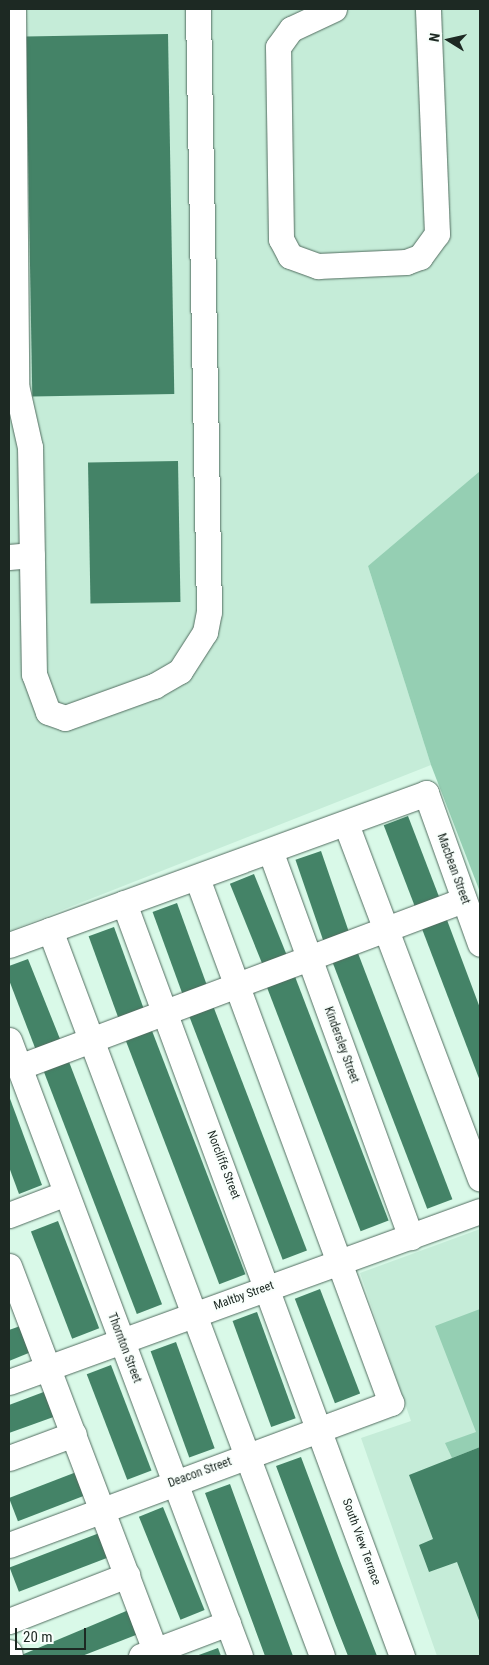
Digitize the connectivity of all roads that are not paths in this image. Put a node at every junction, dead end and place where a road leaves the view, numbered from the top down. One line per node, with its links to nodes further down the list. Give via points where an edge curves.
1 (13, 9): 5 (street, via 16,385 27,427)
2 (198, 9): 5 (street, via 209,612 205,632 180,671 81,715 65,718 48,712 34,674)
3 (334, 9): 4 (street, via 291,29 278,47 281,239 290,256 318,266 406,262 420,257 436,234)
4 (428, 9)
5 (21, 556)
6 (346, 824): 7 (street); 9 (street, Macbean Street, via 426,794); 11 (street)
7 (271, 853): 8 (street); 15 (street, Kindersley Street)
8 (197, 878): 10 (street); 16 (street)
9 (464, 900): 11 (street); 13 (street, Macbean Street)
10 (124, 903): 12 (street); 17 (street, Norcliffe Street)
11 (386, 929): 15 (street); 20 (street)
12 (50, 930): 14 (street); 18 (street)
13 (480, 944)
14 (9, 945)
15 (308, 958): 16 (street); 24 (street, Kindersley Street)
16 (237, 985): 17 (street); 25 (street)
17 (165, 1012): 18 (street); 27 (street, Norcliffe Street)
18 (92, 1039): 19 (street); 29 (street)
19 (13, 1054): 21 (street, Thornton Street)
20 (480, 1179)
21 (66, 1194): 23 (street); 30 (street, Thornton Street)
22 (480, 1211): 24 (street, Maltby Street)
23 (9, 1215)
24 (411, 1238): 25 (street, Maltby Street)
25 (340, 1262): 27 (street, Maltby Street); 33 (street, Deacon Street, via 391,1403)
26 (9, 1266): 28 (street)
27 (269, 1287): 29 (street, Maltby Street); 33 (street, Norcliffe Street)
28 (13, 1291): 31 (street)
29 (195, 1313): 30 (street, Maltby Street); 35 (street)
30 (121, 1339): 31 (street, Maltby Street); 37 (street, Thornton Street)
31 (48, 1367): 32 (street, Maltby Street); 34 (street)
32 (9, 1382)
33 (319, 1429): 35 (street, Deacon Street); 48 (street, South View Terrace)
34 (74, 1434): 36 (street); 38 (street)
35 (247, 1456): 37 (street, Deacon Street); 47 (street)
36 (9, 1458)
37 (175, 1482): 38 (street, Deacon Street); 42 (street, Thornton Street)
38 (102, 1510): 39 (street, Deacon Street); 40 (street)
39 (9, 1545)
40 (127, 1575): 41 (street); 44 (street)
41 (9, 1620)
42 (228, 1623): 44 (street); 46 (street, Thornton Street)
43 (9, 1652): 45 (street)
44 (151, 1654)
45 (10, 1656)
46 (240, 1656)
47 (322, 1656)
48 (402, 1656)

